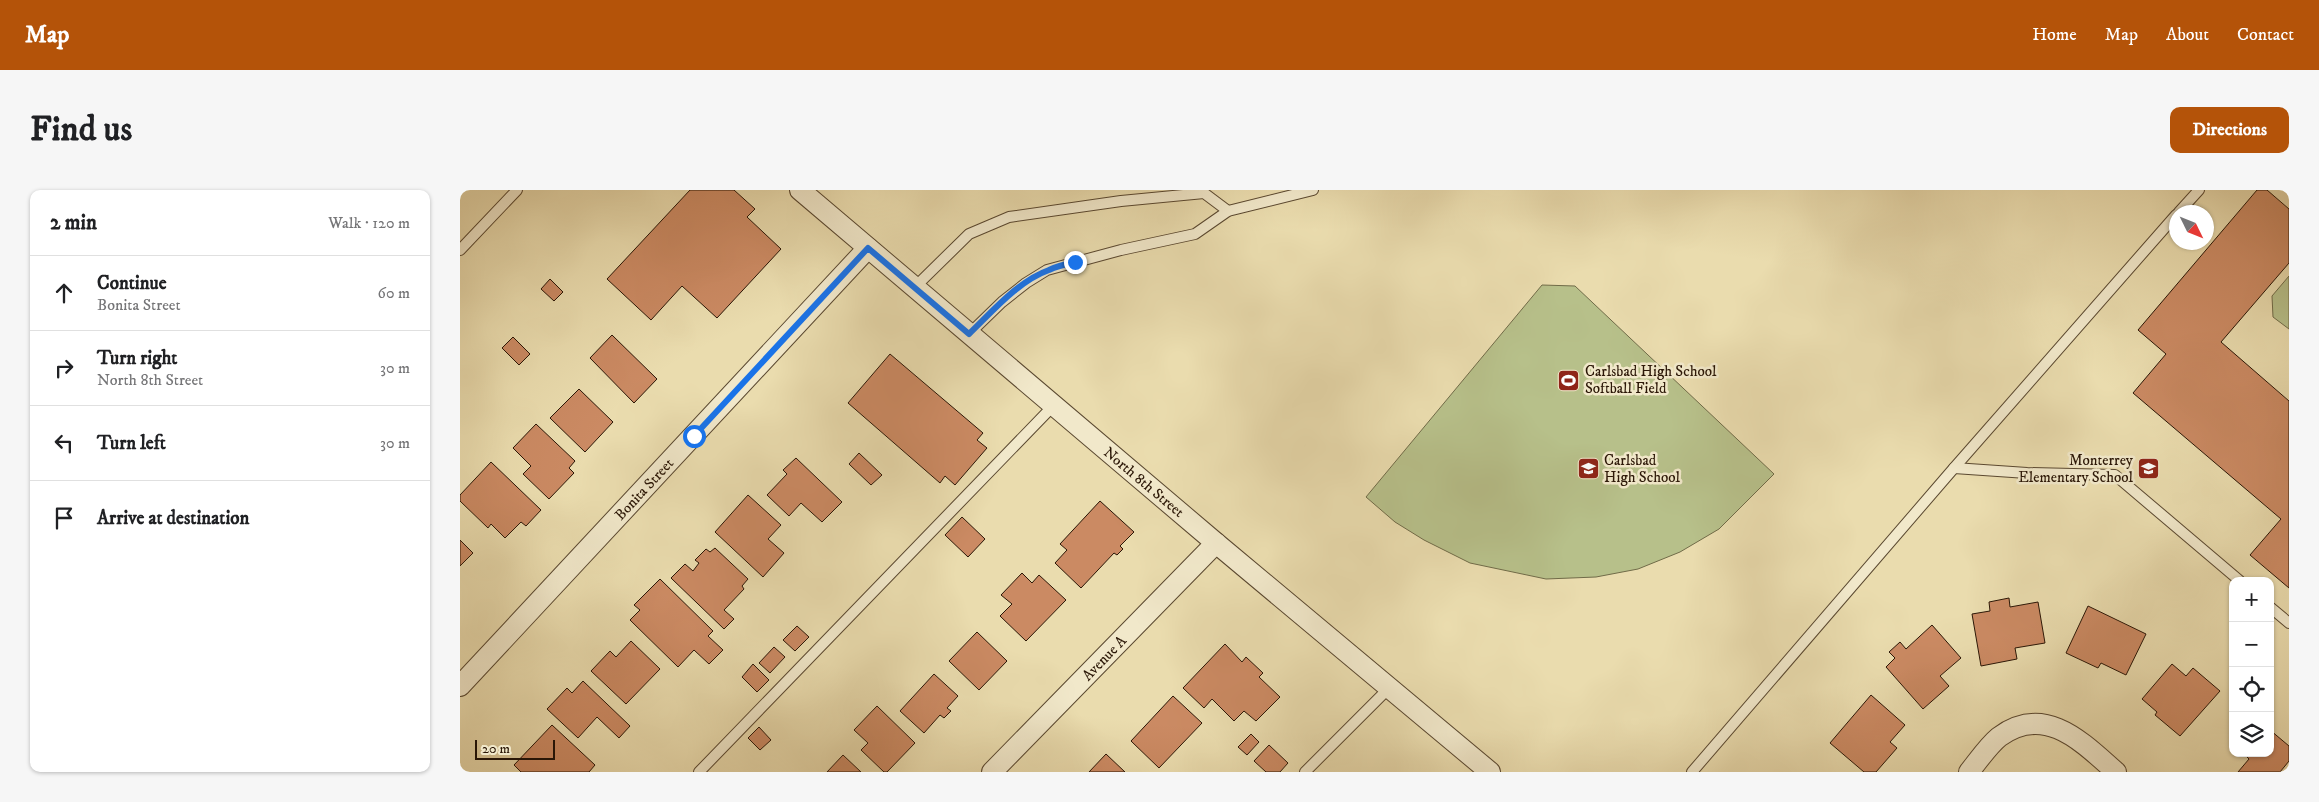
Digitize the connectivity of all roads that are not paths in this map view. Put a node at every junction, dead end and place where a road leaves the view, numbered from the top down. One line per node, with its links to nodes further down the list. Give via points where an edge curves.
1 (517, 190): 9 (lane)
2 (800, 190): 8 (street, North 8th Street)
3 (1314, 190): 6 (lane)
4 (2199, 190): 5 (lane)
5 (2185, 205)
6 (1228, 211): 10 (lane, via 1204,193 1009,217 969,234); 11 (lane, via 1195,234 1047,270 1002,302)
7 (2169, 223): 13 (lane)
8 (868, 248): 10 (street, North 8th Street); 18 (street, Bonita Street)
9 (460, 250)
10 (914, 288): 11 (street, North 8th Street)
11 (969, 334): 12 (street, North 8th Street)
12 (1054, 405): 14 (street, North 8th Street); 20 (lane)
13 (1954, 468): 15 (lane, via 2115,475); 24 (lane)
14 (1216, 544): 19 (street, North 8th Street); 21 (street, Avenue A)
15 (2235, 577)
16 (2274, 610): 17 (lane)
17 (2289, 622)
18 (460, 686)
19 (1389, 688): 22 (lane); 23 (street, North 8th Street)
20 (699, 772)
21 (992, 772)
22 (1305, 772)
23 (1490, 772)
24 (1692, 772)
25 (1969, 772): 26 (street, via 1998,738 2020,725 2041,722 2074,738)
26 (2116, 772)

